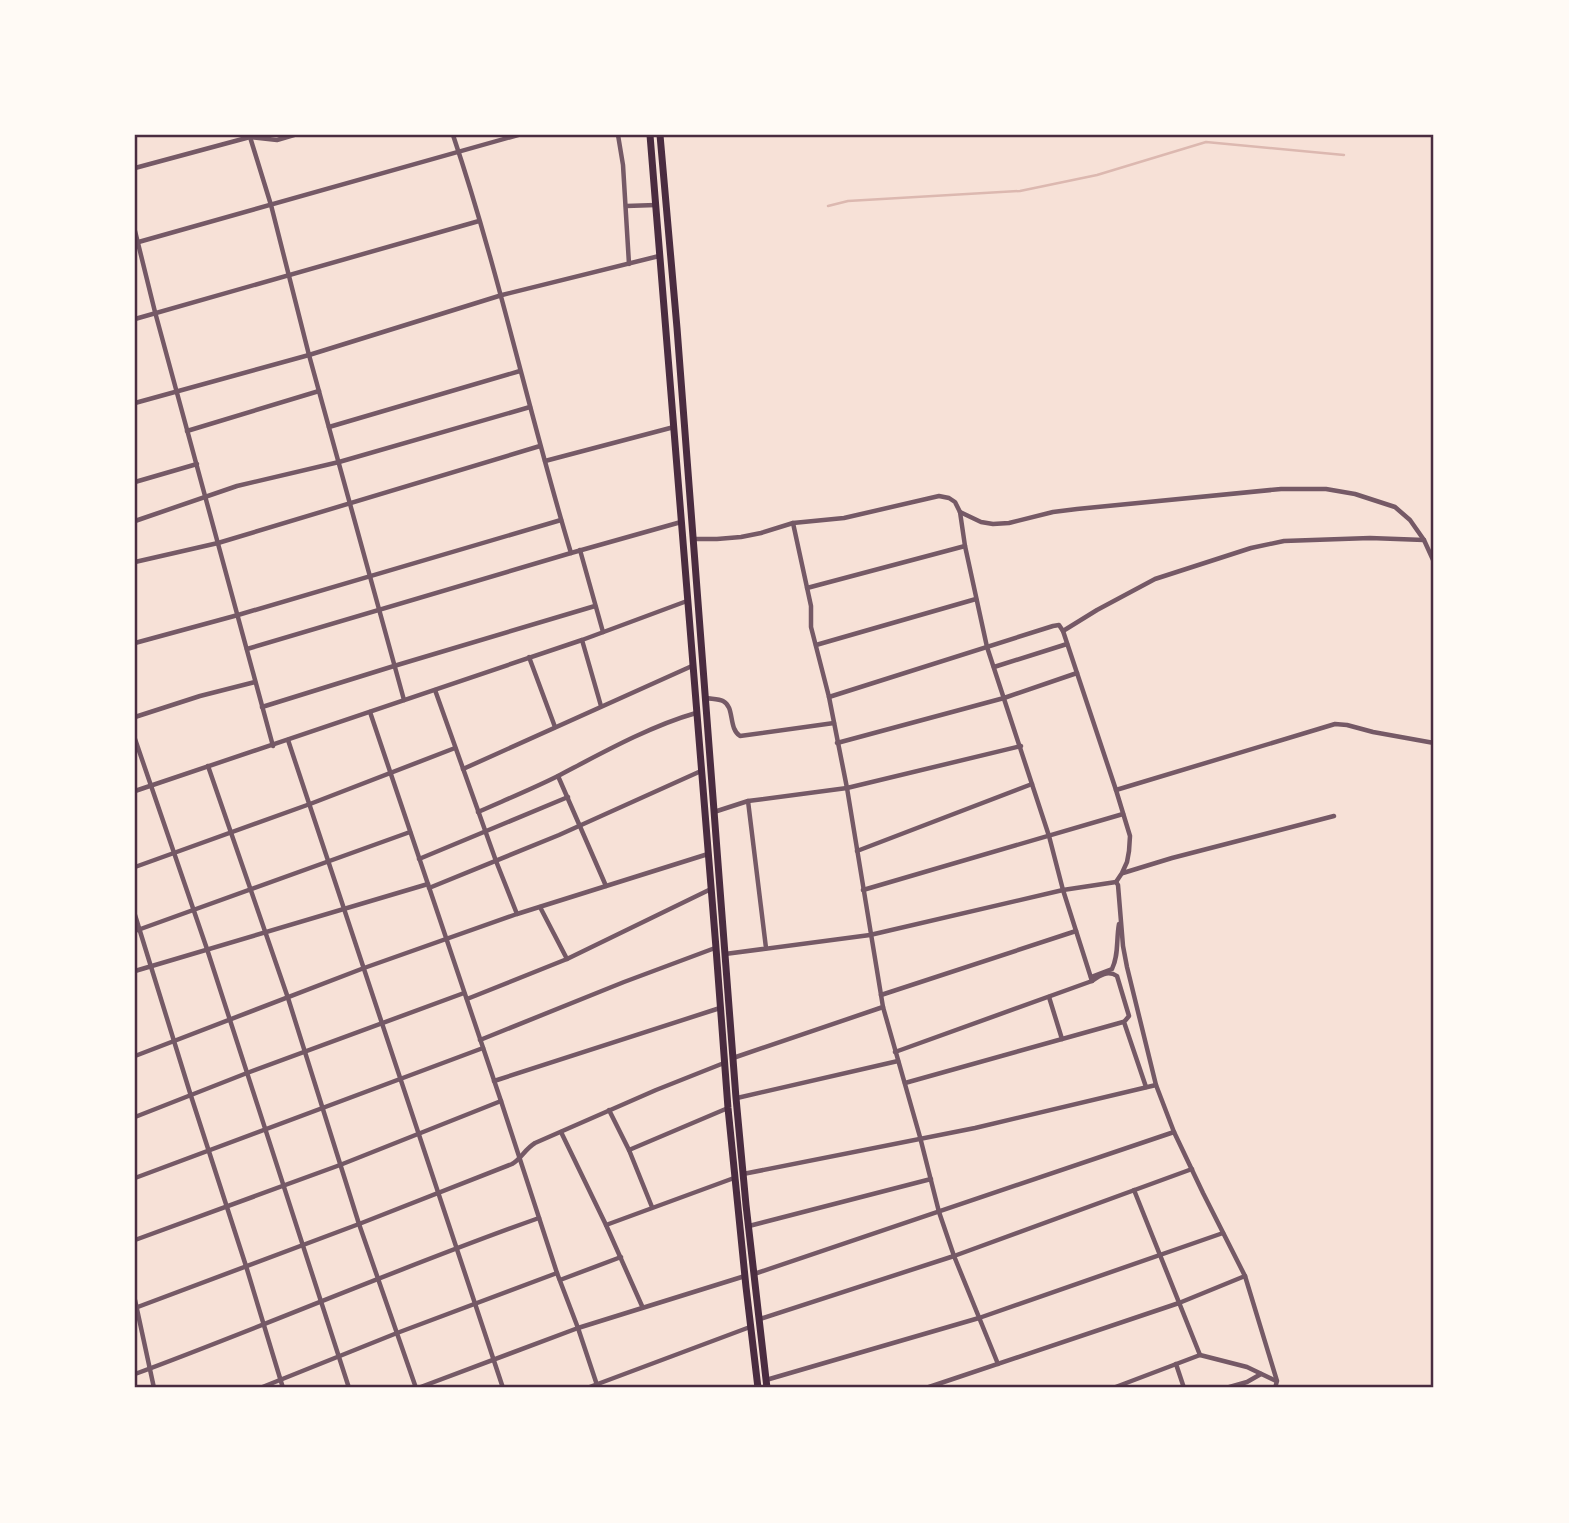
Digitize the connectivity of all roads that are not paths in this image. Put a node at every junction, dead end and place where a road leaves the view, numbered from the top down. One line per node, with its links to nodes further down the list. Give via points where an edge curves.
1 (294, 135): 7 (street, via 277,140)
2 (453, 135): 8 (street)
3 (518, 135): 8 (street)
4 (618, 135): 12 (street)
5 (650, 135): 11 (main road)
6 (660, 135): 43 (main road)
7 (250, 137): 9 (street); 10 (street)
8 (459, 152): 10 (street); 13 (street)
9 (135, 168)
10 (271, 205): 15 (street); 18 (street)
11 (656, 205): 12 (street); 16 (main road)
12 (626, 206): 17 (street)
13 (479, 221): 18 (street); 19 (street)
14 (135, 231): 15 (street)
15 (136, 243): 20 (street)
16 (660, 256): 17 (street); 29 (main road)
17 (629, 264): 19 (street)
18 (288, 276): 20 (street); 22 (street)
19 (502, 295): 22 (street); 23 (street)
20 (155, 312): 21 (street); 24 (street)
21 (135, 319)
22 (309, 355): 24 (street); 25 (street)
23 (520, 371): 27 (street); 28 (street)
24 (176, 391): 26 (street); 30 (street)
25 (319, 391): 28 (street); 30 (street)
26 (135, 403)
27 (530, 407): 31 (street); 33 (street)
28 (329, 427): 33 (street)
29 (674, 427): 32 (street); 41 (main road)
30 (187, 431): 34 (street)
31 (540, 446): 32 (street); 37 (street)
32 (545, 461): 39 (street)
33 (339, 462): 36 (street); 37 (street)
34 (197, 464): 35 (street); 36 (street)
35 (135, 482)
36 (205, 498): 40 (street); 45 (street)
37 (350, 503): 45 (street); 51 (street)
38 (960, 512): 42 (street, via 956,502 939,496 844,518); 44 (street, via 981,522 1009,523 1077,509 1326,488 1395,507); 46 (street)
39 (561, 520): 48 (street); 51 (street)
40 (135, 521)
41 (681, 522): 47 (street); 54 (main road)
42 (793, 523): 43 (street, via 741,537); 52 (street)
43 (692, 539): 74 (main road)
44 (1424, 540): 50 (street); 58 (street, via 1284,541 1251,548 1155,579)
45 (218, 543): 49 (street); 57 (street)
46 (965, 546): 52 (street); 53 (street)
47 (580, 550): 48 (street); 55 (street)
48 (571, 553): 56 (street)
49 (135, 562)
50 (1434, 562)
51 (370, 575): 56 (street); 57 (street)
52 (807, 588): 63 (street)
53 (976, 599): 63 (street); 64 (street)
54 (688, 601): 59 (street); 68 (main road)
55 (595, 606): 59 (street); 67 (street)
56 (380, 610): 65 (street); 67 (street)
57 (237, 615): 61 (street); 65 (street)
58 (1063, 631): 62 (street); 64 (street, via 1059,625 1053,626)
59 (603, 632): 60 (street)
60 (582, 640): 66 (street); 77 (street)
61 (135, 643)
62 (1067, 644): 69 (street); 70 (street)
63 (816, 645): 73 (street)
64 (987, 646): 69 (street); 73 (street)
65 (247, 649): 71 (street)
66 (530, 657): 72 (street); 83 (street)
67 (394, 666): 76 (street); 78 (street)
68 (693, 666): 77 (street); 80 (main road)
69 (994, 667): 75 (street)
70 (1077, 673): 75 (street); 99 (street)
71 (255, 682): 78 (street); 81 (street)
72 (435, 690): 76 (street); 90 (street)
73 (829, 697): 82 (street)
74 (705, 698): 82 (street, via 727,705 734,732 740,736); 105 (main road)
75 (1004, 698): 86 (street); 89 (street)
76 (404, 701): 79 (street)
77 (601, 706): 83 (street)
78 (262, 707): 88 (street)
79 (370, 712): 85 (street); 94 (street)
80 (697, 713): 93 (main road); 95 (street)
81 (135, 717)
82 (834, 723): 86 (street)
83 (555, 727): 92 (street)
84 (135, 739): 97 (street)
85 (288, 740): 88 (street); 103 (street)
86 (837, 743): 98 (street)
87 (1434, 743): 99 (street, via 1340,723)
88 (273, 746): 91 (street)
89 (1021, 746): 96 (street); 98 (street)
90 (456, 748): 92 (street); 94 (street)
91 (208, 766): 97 (street); 110 (street)
92 (463, 769): 104 (street)
93 (701, 771): 108 (street); 115 (main road)
94 (390, 774): 103 (street); 111 (street)
95 (558, 776): 101 (street); 104 (street)
96 (1032, 784): 112 (street); 113 (street)
97 (151, 785): 100 (street); 114 (street)
98 (847, 788): 102 (street); 113 (street)
99 (1116, 790): 106 (street)
100 (135, 791)
101 (568, 797): 108 (street); 109 (street)
102 (748, 801): 105 (street); 142 (street)
103 (310, 804): 110 (street); 117 (street)
104 (478, 812): 109 (street)
105 (714, 812): 129 (main road)
106 (1123, 814): 112 (street); 120 (street, via 1129,844)
107 (1334, 816): 120 (street)
108 (580, 826): 118 (street); 123 (street)
109 (485, 831): 116 (street); 118 (street)
110 (231, 832): 114 (street); 124 (street)
111 (410, 832): 116 (street); 117 (street)
112 (1049, 836): 126 (street); 127 (street)
113 (857, 851): 126 (street)
114 (175, 854): 119 (street); 131 (street)
115 (708, 854): 123 (street); 125 (main road)
116 (419, 859): 122 (street)
117 (328, 860): 124 (street); 130 (street)
118 (496, 861): 122 (street); 133 (street)
119 (135, 867)
120 (1122, 873): 121 (street)
121 (1116, 882): 127 (street); 134 (street)
122 (428, 886): 130 (street); 139 (street)
123 (606, 886): 128 (street)
124 (250, 888): 131 (street); 137 (street)
125 (711, 890): 129 (main road); 144 (street)
126 (863, 890): 138 (street)
127 (1063, 890): 136 (street); 138 (street)
128 (540, 907): 133 (street); 144 (street)
129 (717, 907): 141 (main road); 143 (main road)
130 (344, 908): 137 (street); 146 (street)
131 (195, 911): 135 (street); 140 (street)
132 (135, 915): 135 (street)
133 (517, 915): 139 (street)
134 (1120, 916): 148 (street, via 1116,962); 173 (street, via 1131,989)
135 (137, 931): 145 (street)
136 (1076, 931): 148 (street); 150 (street)
137 (264, 932): 140 (street); 152 (street)
138 (870, 935): 142 (street); 150 (street)
139 (446, 940): 146 (street); 149 (street)
140 (207, 948): 145 (street); 156 (street)
141 (716, 948): 155 (main road); 160 (street)
142 (766, 948): 143 (street)
143 (724, 954): 166 (main road)
144 (567, 959): 153 (street)
145 (151, 966): 147 (street); 161 (street)
146 (364, 968): 152 (street); 158 (street)
147 (135, 971)
148 (1092, 979): 151 (street); 157 (street, via 1102,974 1117,976 1129,1016)
149 (464, 993): 153 (street); 158 (street)
150 (880, 995): 154 (street)
151 (1049, 997): 159 (street); 164 (street)
152 (288, 998): 156 (street); 163 (street)
153 (467, 999): 160 (street)
154 (883, 1007): 164 (street); 166 (street)
155 (720, 1008): 168 (main road); 171 (street)
156 (230, 1020): 161 (street); 169 (street)
157 (1124, 1022): 159 (street); 174 (street)
158 (383, 1024): 163 (street); 170 (street)
159 (1062, 1039): 172 (street)
160 (480, 1040): 162 (street)
161 (175, 1042): 165 (street); 175 (street)
162 (483, 1048): 170 (street); 171 (street)
163 (305, 1051): 169 (street); 178 (street)
164 (895, 1052): 167 (street)
165 (135, 1056)
166 (733, 1058): 176 (main road)
167 (898, 1060): 172 (street); 176 (street)
168 (724, 1063): 179 (main road); 180 (street)
169 (247, 1073): 175 (street); 182 (street)
170 (400, 1078): 178 (street); 185 (street)
171 (494, 1081): 177 (street)
172 (905, 1083): 186 (street)
173 (1156, 1085): 174 (street); 184 (street)
174 (1146, 1087): 186 (street)
175 (191, 1096): 181 (street); 187 (street)
176 (736, 1098): 192 (main road)
177 (501, 1101): 185 (street); 189 (street)
178 (322, 1107): 182 (street); 190 (street)
179 (728, 1108): 188 (street); 194 (main road)
180 (609, 1110): 183 (street); 188 (street)
181 (135, 1117)
182 (265, 1129): 187 (street); 196 (street)
183 (561, 1132): 189 (street, via 530,1146); 204 (street)
184 (1174, 1132): 191 (street); 201 (street)
185 (420, 1135): 190 (street); 198 (street)
186 (920, 1137): 192 (street); 195 (street)
187 (209, 1150): 193 (street); 199 (street)
188 (629, 1150): 200 (street)
189 (520, 1158): 198 (street); 202 (street)
190 (340, 1165): 196 (street); 203 (street)
191 (1192, 1169): 197 (street); 206 (street)
192 (743, 1174): 205 (main road)
193 (135, 1178)
194 (734, 1178): 200 (street); 215 (main road)
195 (931, 1179): 201 (street); 205 (street)
196 (284, 1186): 199 (street); 208 (street)
197 (1134, 1190): 210 (street); 211 (street)
198 (439, 1193): 203 (street); 209 (street)
199 (226, 1208): 207 (street); 213 (street)
200 (652, 1208): 204 (street)
201 (939, 1212): 210 (street); 215 (street)
202 (539, 1219): 209 (street); 214 (street)
203 (359, 1224): 208 (street); 217 (street)
204 (606, 1225): 212 (street)
205 (748, 1226): 215 (main road)
206 (1223, 1233): 211 (street); 216 (street)
207 (135, 1240)
208 (303, 1244): 213 (street); 220 (street)
209 (456, 1247): 217 (street); 222 (street)
210 (954, 1256): 225 (street); 226 (street)
211 (1160, 1256): 221 (street); 225 (street)
212 (621, 1257): 218 (street); 224 (street)
213 (246, 1266): 223 (street); 227 (street)
214 (557, 1273): 218 (street); 222 (street)
215 (749, 1275): 224 (street); 226 (main road); 228 (main road)
216 (1245, 1276): 221 (street); 240 (street)
217 (378, 1279): 220 (street); 230 (street)
218 (560, 1280): 229 (street)
219 (135, 1300): 223 (street)
220 (322, 1302): 227 (street); 232 (street)
221 (1179, 1303): 231 (street); 234 (street)
222 (475, 1304): 230 (street); 233 (street)
223 (136, 1307): 236 (street)
224 (642, 1307): 229 (street)
225 (979, 1318): 234 (street); 241 (street)
226 (759, 1320): 241 (main road)
227 (263, 1324): 236 (street); 239 (street)
228 (750, 1327): 242 (street); 244 (main road)
229 (578, 1328): 233 (street); 242 (street)
230 (397, 1333): 232 (street); 249 (street)
231 (1200, 1355): 235 (street); 237 (street)
232 (339, 1357): 239 (street); 248 (street)
233 (495, 1360): 249 (street); 250 (street)
234 (998, 1364): 252 (street)
235 (1177, 1364): 243 (street); 254 (street)
236 (149, 1368): 238 (street); 245 (street)
237 (1262, 1373): 240 (street); 255 (street)
238 (135, 1374)
239 (281, 1381): 246 (street); 247 (street)
240 (1277, 1381): 256 (street)
241 (767, 1384)
242 (598, 1386): 251 (street)
243 (1124, 1386): 253 (street)
244 (756, 1387)
245 (154, 1388)
246 (260, 1388)
247 (283, 1388)
248 (348, 1388)
249 (417, 1388)
250 (503, 1388)
251 (587, 1388)
252 (926, 1388)
253 (1113, 1388)
254 (1184, 1388)
255 (1226, 1388)
256 (1275, 1388)

